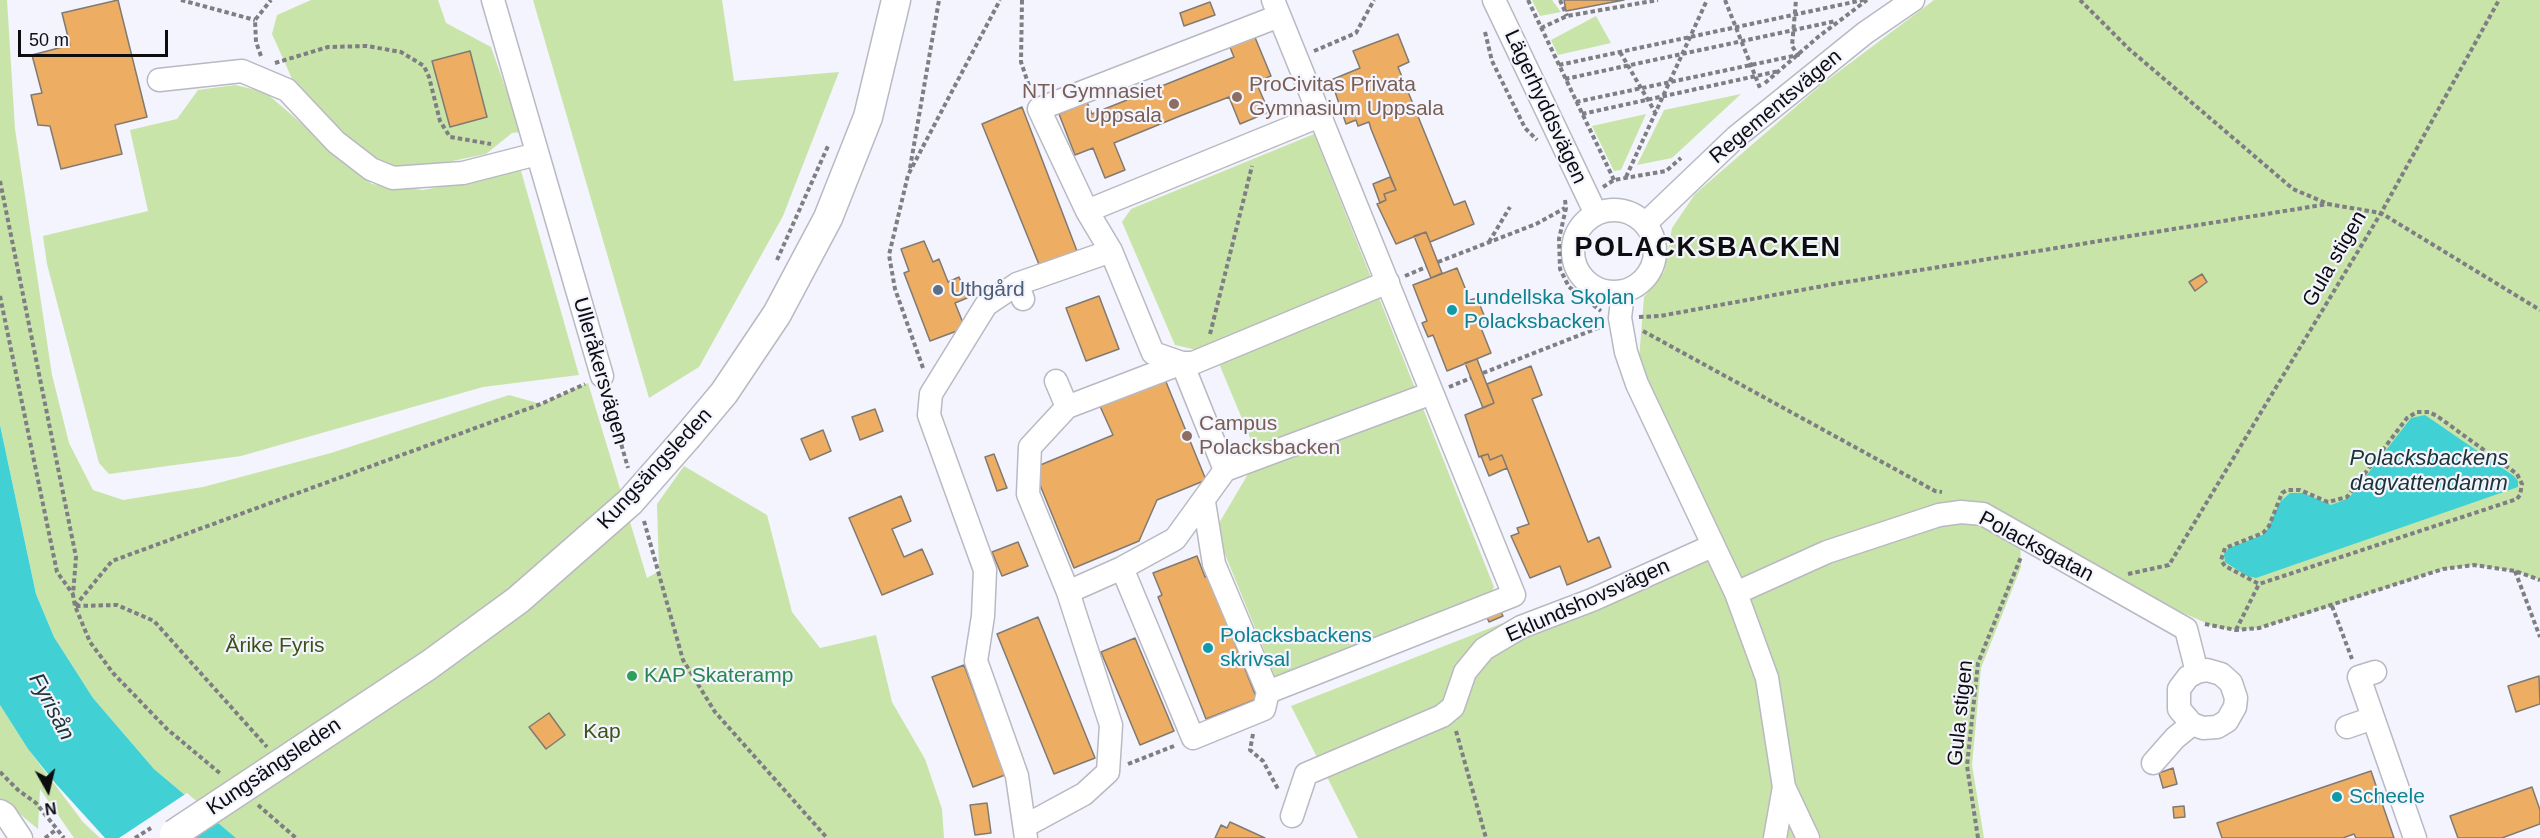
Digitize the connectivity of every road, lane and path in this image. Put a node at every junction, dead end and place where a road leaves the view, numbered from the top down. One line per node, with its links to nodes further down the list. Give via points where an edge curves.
1 (181, 0): 23 (path)
2 (272, 0): 23 (path)
3 (493, 0): 58 (street, Ulleråkersvägen)
4 (896, 0): 128 (main road, Kungsängsleden, bridge, via 868,117 828,218 777,314 724,393 688,436 630,502 518,600 429,665)
5 (939, 0): 60 (path)
6 (1000, 0): 60 (path)
7 (1022, 0): 51 (path, via 1021,62)
8 (1374, 0): 38 (path, via 1356,33 1311,53)
9 (1494, 0): 66 (street, Lägerhyddsvägen)
10 (1528, 0): 26 (path)
11 (1560, 0): 22 (path)
12 (1658, 0): 22 (path)
13 (1707, 0): 29 (path)
14 (1725, 0): 25 (path)
15 (1796, 0): 21 (path)
16 (1865, 0): 21 (path); 24 (path)
17 (1913, 0): 71 (street, Regementsvägen, via 1865,33 1736,137)
18 (2080, 0): 65 (path, Gula stigen, via 2129,49 2293,189)
19 (2499, 0): 70 (path)
20 (1276, 8): 38 (street); 51 (street)
21 (1795, 15): 25 (path); 28 (path)
22 (1568, 16): 26 (path)
23 (255, 20): 34 (path, via 256,42)
24 (1840, 21): 28 (path); 33 (path)
25 (1736, 27): 29 (path); 30 (path)
26 (1541, 28): 35 (path)
27 (1484, 29): 57 (path, via 1492,61 1525,128)
28 (1794, 30): 30 (path); 33 (path, via 1792,46)
29 (1690, 37): 31 (path); 32 (path)
30 (1741, 42): 32 (path); 36 (path)
31 (1620, 52): 35 (path); 37 (path)
32 (1682, 54): 37 (path); 43 (path)
33 (1798, 55): 36 (path); 39 (path)
34 (263, 59)
35 (1558, 65): 41 (path)
36 (1751, 65): 40 (path); 43 (path)
37 (1628, 66): 41 (path); 44 (path)
38 (1302, 69): 54 (street)
39 (1780, 71): 40 (path); 45 (path)
40 (1755, 76): 45 (path); 47 (path)
41 (1565, 79): 50 (path)
42 (159, 80): 46 (street, via 242,71)
43 (1669, 82): 44 (path); 47 (path)
44 (1641, 88): 49 (path); 50 (path)
45 (1760, 88): 48 (path)
46 (287, 90): 58 (street, via 336,142 371,169 393,178 463,173); 58 (path, via 266,68 328,47 367,45 401,52 424,66 440,121 450,137)
47 (1663, 96): 49 (path); 52 (path)
48 (1752, 96)
49 (1648, 100): 52 (path); 53 (path)
50 (1576, 102): 53 (path)
51 (1039, 109): 69 (street)
52 (1655, 113): 61 (path)
53 (1582, 114): 62 (path)
54 (1322, 115): 55 (street); 76 (street)
55 (1258, 141): 69 (street); 81 (path, via 1209,337)
56 (830, 142): 75 (path)
57 (1540, 143)
58 (530, 156): 84 (street, Ulleråkersvägen)
59 (1683, 156): 61 (path, via 1666,171)
60 (908, 175): 87 (path, via 889,255 895,289)
61 (1626, 178): 62 (path)
62 (1614, 180): 66 (path)
63 (0, 181): 103 (path, via 76,557)
64 (1564, 197): 68 (path)
65 (2328, 204): 70 (path, Gula stigen); 80 (path, via 1660,316)
66 (1592, 205): 68 (path); 71 (street, via 1624,211); 77 (street, via 1576,235 1575,263 1590,285 1603,291)
67 (1510, 207): 72 (path)
68 (1566, 208): 72 (path); 80 (path, via 1559,239 1563,275 1577,295)
69 (1087, 211): 73 (street)
70 (2381, 213): 79 (path); 98 (path, Gula stigen, via 2169,565)
71 (1646, 224): 77 (street, via 1654,237 1653,266 1638,286)
72 (1489, 242): 74 (path)
73 (1111, 251): 82 (street, via 1153,353); 87 (street, via 986,305)
74 (1438, 262)
75 (773, 268)
76 (1388, 282): 81 (street); 86 (street)
77 (1623, 292): 80 (street)
78 (0, 296): 103 (path, via 57,572)
79 (2540, 310)
80 (1620, 318): 83 (path); 91 (path, via 1935,491); 95 (street, via 1637,384)
81 (1215, 354): 82 (street)
82 (1182, 363): 88 (street); 89 (street)
83 (1483, 374)
84 (602, 376): 90 (path, Ulleråkersvägen); 104 (path, via 541,404 112,561)
85 (1056, 381): 88 (street)
86 (1432, 393): 89 (street); 111 (street, via 1514,596)
87 (931, 394): 127 (street, via 929,415 985,570 976,661 1017,776)
88 (1067, 407): 101 (street, via 1030,447 1028,494)
89 (1225, 470): 92 (street)
90 (631, 478)
91 (1953, 492)
92 (1204, 502): 96 (street, via 1175,539); 111 (street, via 1214,564)
93 (641, 510): 133 (path, via 683,660 715,712)
94 (2031, 541): 102 (street, Polacksgatan, via 1983,514 1939,515 1827,552); 109 (street, Polacksgatan, via 2186,629); 137 (path, Gula stigen, via 2016,566 1978,663 1967,766)
95 (1712, 546): 102 (street); 112 (street, Eklundshovsvägen, via 1521,627 1484,649 1465,672)
96 (1122, 568): 101 (street); 111 (street, via 1193,738)
97 (2516, 571): 99 (path); 105 (path, via 2474,565 2443,569); 108 (path)
98 (2126, 574)
99 (2540, 580)
100 (2259, 584): 100 (path, via 2517,499 2522,491 2520,477 2437,416 2422,411 2412,414 2347,497 2328,502 2300,490 2287,490 2263,533 2225,548 2221,560 2225,566); 107 (path)
101 (1068, 592): 127 (street, via 1112,725 1108,772 1084,794)
102 (1736, 593): 122 (street, via 1767,678)
103 (73, 595): 104 (path)
104 (75, 606): 116 (path, via 117,605 154,621); 121 (path, via 90,642 113,673 167,729)
105 (2332, 606): 107 (path, via 2259,628); 110 (path)
106 (2200, 622): 107 (path)
107 (2236, 630)
108 (2540, 637)
109 (2197, 672): 114 (street, via 2179,689 2178,699 2179,709); 114 (street, via 2221,674 2231,683 2236,698 2233,713 2217,727)
110 (2367, 674): 113 (street)
111 (1264, 701): 125 (path, via 1250,750 1263,761)
112 (1453, 707): 125 (street, via 1442,716 1306,774); 134 (path, via 1463,761)
113 (2380, 723): 115 (street); 138 (street, via 2402,778)
114 (2192, 724): 119 (street)
115 (2347, 727)
116 (267, 747)
117 (1168, 748): 118 (path)
118 (1138, 760)
119 (2153, 763)
120 (0, 772): 126 (path, via 36,803)
121 (228, 779)
122 (1784, 787): 135 (street); 136 (street)
123 (253, 801): 132 (path)
124 (0, 811): 129 (street)
125 (1292, 816)
126 (57, 829): 130 (path); 131 (path)
127 (1026, 832)
128 (170, 836)
129 (21, 838)
130 (45, 838)
131 (64, 838)
132 (296, 838)
133 (827, 838)
134 (1486, 838)
135 (1775, 838)
136 (1808, 838)
137 (1978, 838)
138 (2415, 838)

